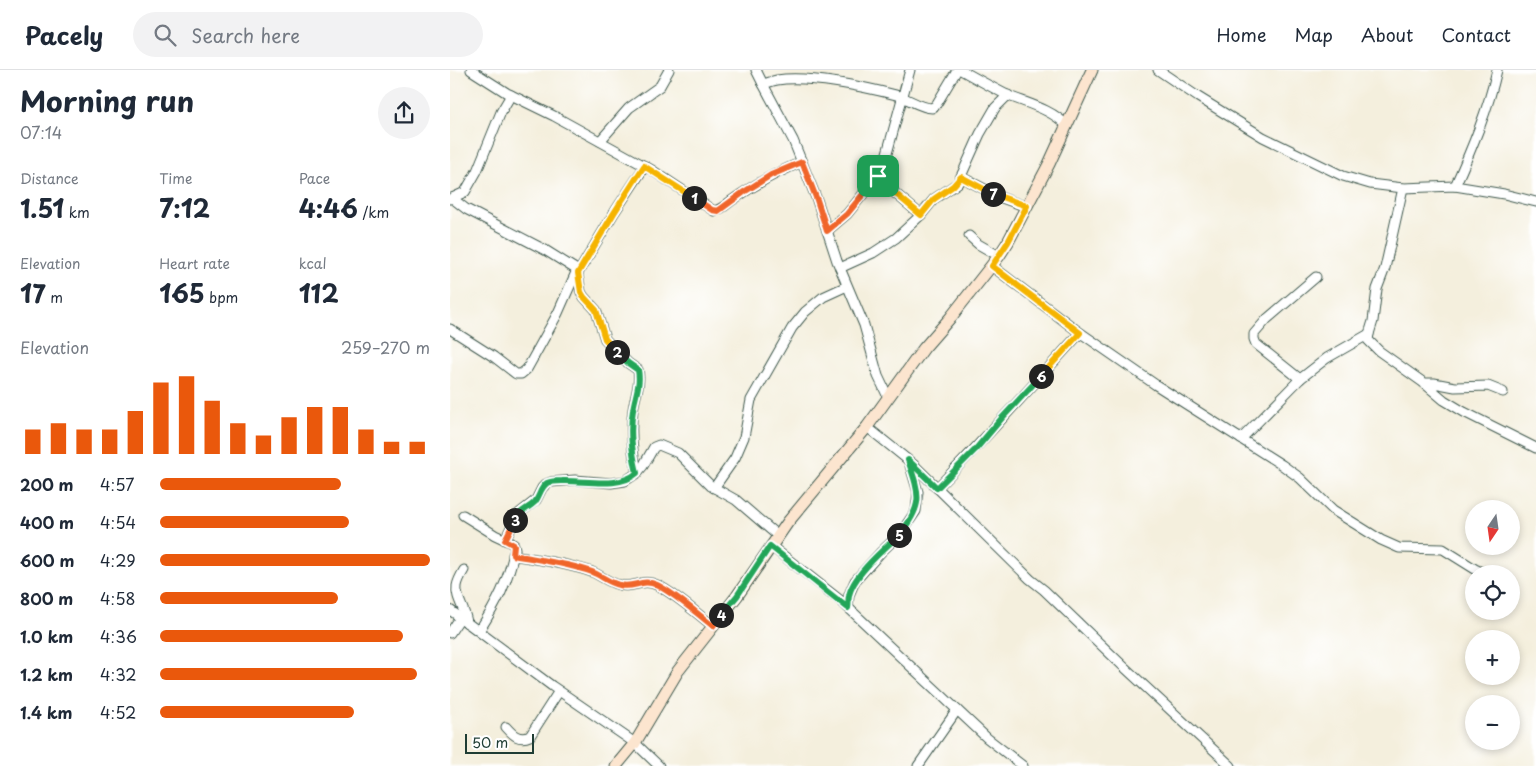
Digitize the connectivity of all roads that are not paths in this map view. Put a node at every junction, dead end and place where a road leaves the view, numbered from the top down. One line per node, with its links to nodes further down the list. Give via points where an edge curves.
1 (471, 70): 11 (street)
2 (668, 70): 15 (street, via 660,86 628,108)
3 (756, 70): 10 (street)
4 (910, 70): 13 (street)
5 (957, 70): 13 (street, via 932,108)
6 (961, 70): 12 (street)
7 (1092, 70): 14 (street)
8 (1158, 70): 21 (street, via 1263,137 1301,156 1343,176 1370,184)
9 (1497, 70): 20 (street, via 1488,104)
10 (762, 84): 13 (street, via 801,79); 16 (street)
11 (511, 95): 15 (street); 22 (street, via 466,192)
12 (1008, 95): 14 (street, via 1061,119); 19 (street, via 995,108 980,134)
13 (903, 97): 18 (street)
14 (1067, 126): 24 (street)
15 (600, 141): 17 (street)
16 (802, 162): 17 (street, via 771,175 716,211); 26 (street)
17 (644, 166): 30 (street)
18 (878, 176): 25 (street); 26 (street, via 847,214)
19 (961, 177): 24 (street, via 995,195); 25 (street, via 934,199)
20 (1455, 186): 21 (street); 23 (street)
21 (1403, 188): 35 (street)
22 (451, 199): 30 (street, via 537,245)
23 (1536, 202)
24 (1027, 206): 28 (street)
25 (921, 215): 29 (street, via 896,238)
26 (827, 231): 29 (street)
27 (969, 236): 28 (street)
28 (996, 261): 34 (street); 39 (street, via 924,348)
29 (840, 268): 32 (street)
30 (578, 272): 33 (street, via 537,351 521,374 516,374); 44 (street, via 581,292 596,310 605,339 638,370 640,378 631,428)
31 (1316, 277): 36 (street, via 1254,334 1256,344)
32 (847, 286): 39 (street, via 864,325 878,376); 45 (street, via 822,297 792,328 751,400 744,437 735,458)
33 (450, 329)
34 (1080, 333): 41 (street); 46 (street)
35 (1368, 334): 36 (street, via 1327,358); 37 (street, via 1370,343 1379,351)
36 (1300, 379): 41 (street)
37 (1424, 383): 38 (street, via 1455,387 1488,386); 42 (street, via 1453,406)
38 (1503, 392)
39 (888, 398): 40 (street)
40 (867, 426): 43 (street); 48 (street)
41 (1241, 439): 52 (street, via 1300,478 1333,510 1381,540 1399,548 1443,549)
42 (1536, 448)
43 (908, 460): 46 (street); 54 (street, via 918,492 916,510 900,534 855,580)
44 (637, 473): 45 (street, via 654,447 659,445 678,452); 49 (street, via 625,481 612,483 575,480 546,484 536,500 517,515)
45 (714, 488): 48 (street, via 736,500)
46 (937, 488): 68 (street)
47 (463, 515): 49 (street)
48 (778, 536): 50 (street)
49 (505, 540): 51 (street, via 514,545)
50 (770, 546): 54 (street); 57 (street)
51 (513, 555): 57 (street, via 582,569 613,584 655,584); 58 (street, via 499,597)
52 (1468, 565)
53 (464, 570): 56 (street, via 457,592 466,613)
54 (848, 608): 61 (street)
55 (450, 610): 56 (street)
56 (464, 620): 58 (street); 59 (street)
57 (713, 626): 63 (street, via 671,682)
58 (478, 631): 60 (street)
59 (450, 633)
60 (559, 691): 62 (street, via 530,736 519,738); 63 (street)
61 (957, 710): 66 (street); 67 (street)
62 (506, 728)
63 (635, 743): 64 (street); 65 (street)
64 (616, 766)
65 (659, 766)
66 (918, 766)
67 (1023, 766)
68 (1231, 766)

